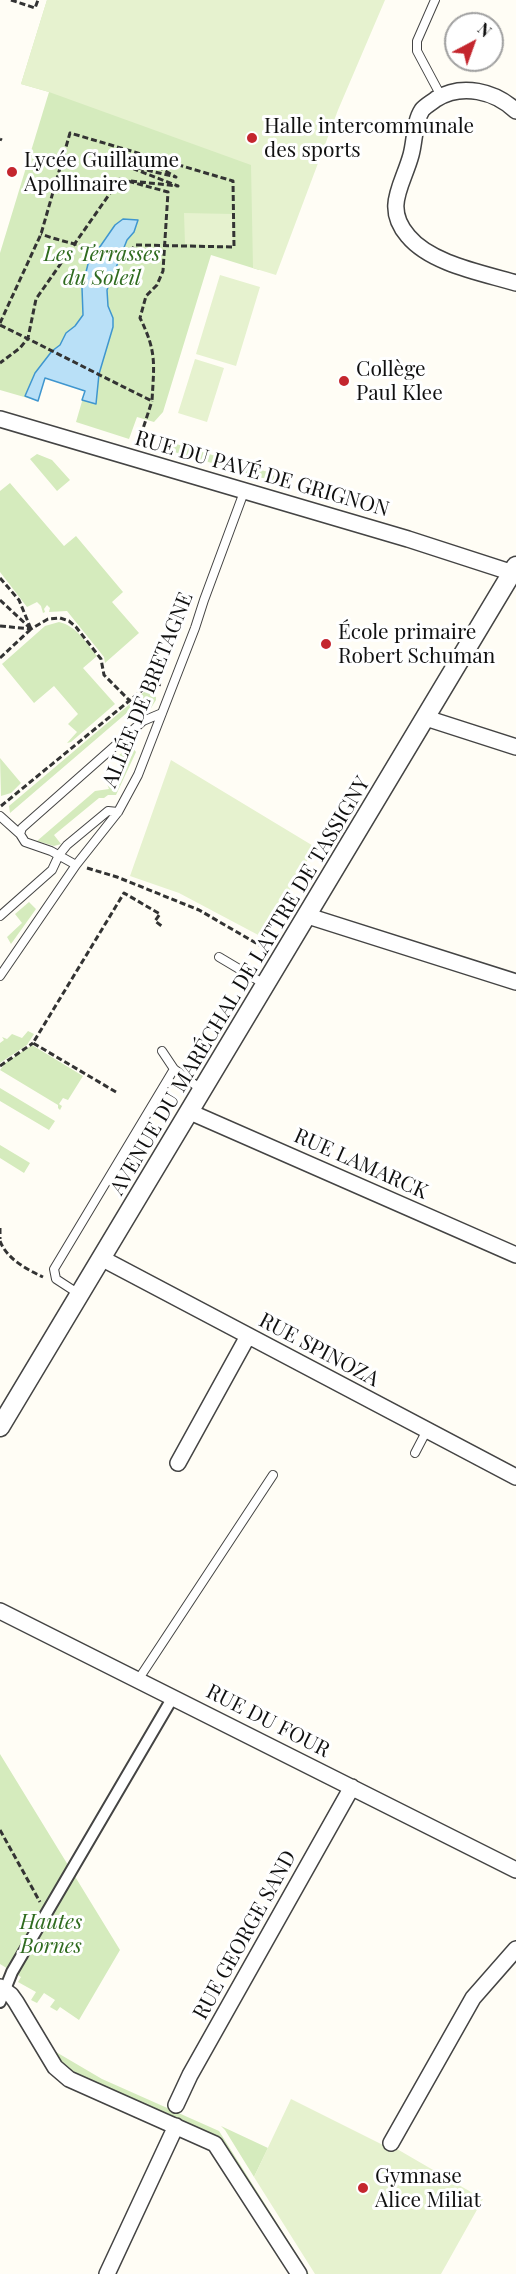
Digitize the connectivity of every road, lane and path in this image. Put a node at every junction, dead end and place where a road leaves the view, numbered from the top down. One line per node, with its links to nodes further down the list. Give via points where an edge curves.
1 (10, 0): 2 (path, via 36,8)
2 (38, 0)
3 (435, 0): 4 (lane, via 417,41 417,51)
4 (441, 96): 5 (street, via 483,92 505,101); 11 (street, via 419,116 411,155 397,192 398,217 409,237 439,258)
5 (516, 111)
6 (127, 150): 7 (path, via 176,177 121,164 178,186); 8 (path, via 70,133); 10 (path, via 233,181 234,248)
7 (120, 179): 9 (path); 10 (path, via 168,192)
8 (40, 234): 9 (path); 12 (path)
9 (73, 244): 10 (path, via 124,257 136,245); 13 (path, via 36,299)
10 (164, 246): 15 (path, via 163,271 146,296 140,318 152,341)
11 (516, 284)
12 (0, 324): 13 (path)
13 (28, 338): 14 (path); 15 (path)
14 (0, 363)
15 (152, 401): 17 (path)
16 (0, 419): 18 (street, RUE DU PAVÉ DE GRIGNON)
17 (138, 444)
18 (244, 492): 19 (street, RUE DU PAVÉ DE GRIGNON); 25 (lane, ALLÉE DE BRETAGNE)
19 (515, 571): 28 (street, AVENUE DU MARÉCHAL DE LATTRE DE TASSIGNY)
20 (0, 578): 23 (path, via 19,600)
21 (0, 600): 23 (path)
22 (0, 626): 23 (path)
23 (31, 629): 24 (path); 26 (path, via 48,619 69,621 101,659 104,675)
24 (0, 658)
25 (173, 686): 26 (path, via 151,682); 27 (lane, ALLÉE DE BRETAGNE)
26 (129, 700): 30 (path)
27 (162, 713): 31 (lane, ALLÉE DE BRETAGNE, via 138,775); 33 (lane, via 143,721 25,824)
28 (426, 718): 29 (street); 37 (street, AVENUE DU MARÉCHAL DE LATTRE DE TASSIGNY)
29 (516, 747)
30 (0, 807)
31 (118, 812): 34 (lane, via 108,811); 35 (lane, ALLÉE DE BRETAGNE)
32 (0, 816): 33 (lane)
33 (21, 834): 34 (lane, via 24,842)
34 (59, 855): 35 (lane); 36 (lane, via 52,870)
35 (76, 864): 40 (path, via 199,909); 41 (lane, ALLÉE DE BRETAGNE)
36 (0, 916)
37 (308, 916): 40 (street, AVENUE DU MARÉCHAL DE LATTRE DE TASSIGNY); 42 (street)
38 (164, 927): 44 (path, via 155,921 160,914 124,893)
39 (219, 957): 43 (lane)
40 (281, 958): 43 (street, AVENUE DU MARÉCHAL DE LATTRE DE TASSIGNY)
41 (0, 976)
42 (516, 982)
43 (266, 985): 48 (street, AVENUE DU MARÉCHAL DE LATTRE DE TASSIGNY)
44 (33, 1043): 46 (path); 49 (path)
45 (162, 1051): 47 (lane)
46 (0, 1066)
47 (174, 1069): 48 (lane); 55 (lane, via 54,1269)
48 (203, 1090): 50 (street, AVENUE DU MARÉCHAL DE LATTRE DE TASSIGNY)
49 (116, 1092)
50 (190, 1112): 53 (street, RUE LAMARCK); 54 (street, AVENUE DU MARÉCHAL DE LATTRE DE TASSIGNY)
51 (0, 1228): 52 (path)
52 (0, 1240): 55 (path, via 12,1258 42,1277)
53 (516, 1255)
54 (103, 1259): 56 (street, AVENUE DU MARÉCHAL DE LATTRE DE TASSIGNY); 57 (street, RUE SPINOZA)
55 (54, 1276): 56 (lane)
56 (81, 1295): 58 (street, AVENUE DU MARÉCHAL DE LATTRE DE TASSIGNY)
57 (248, 1336): 59 (street, RUE SPINOZA); 61 (street)
58 (0, 1427)
59 (427, 1430): 60 (lane); 63 (street, RUE SPINOZA)
60 (415, 1452)
61 (178, 1463)
62 (273, 1475): 65 (lane)
63 (516, 1477)
64 (0, 1611): 65 (street, RUE DU FOUR)
65 (138, 1680): 66 (street, RUE DU FOUR)
66 (173, 1697): 67 (street, RUE DU FOUR); 70 (street)
67 (352, 1787): 69 (street, RUE DU FOUR); 73 (street, RUE GEORGE SAND)
68 (0, 1830): 70 (path)
69 (516, 1870)
70 (46, 1914): 72 (street)
71 (516, 1949): 75 (street, via 473,1998)
72 (1, 1993): 74 (street, via 16,2002 55,2067 64,2074 91,2090)
73 (176, 2105)
74 (176, 2126): 76 (street); 77 (street, via 215,2144)
75 (391, 2143)
76 (108, 2274)
77 (299, 2274)

